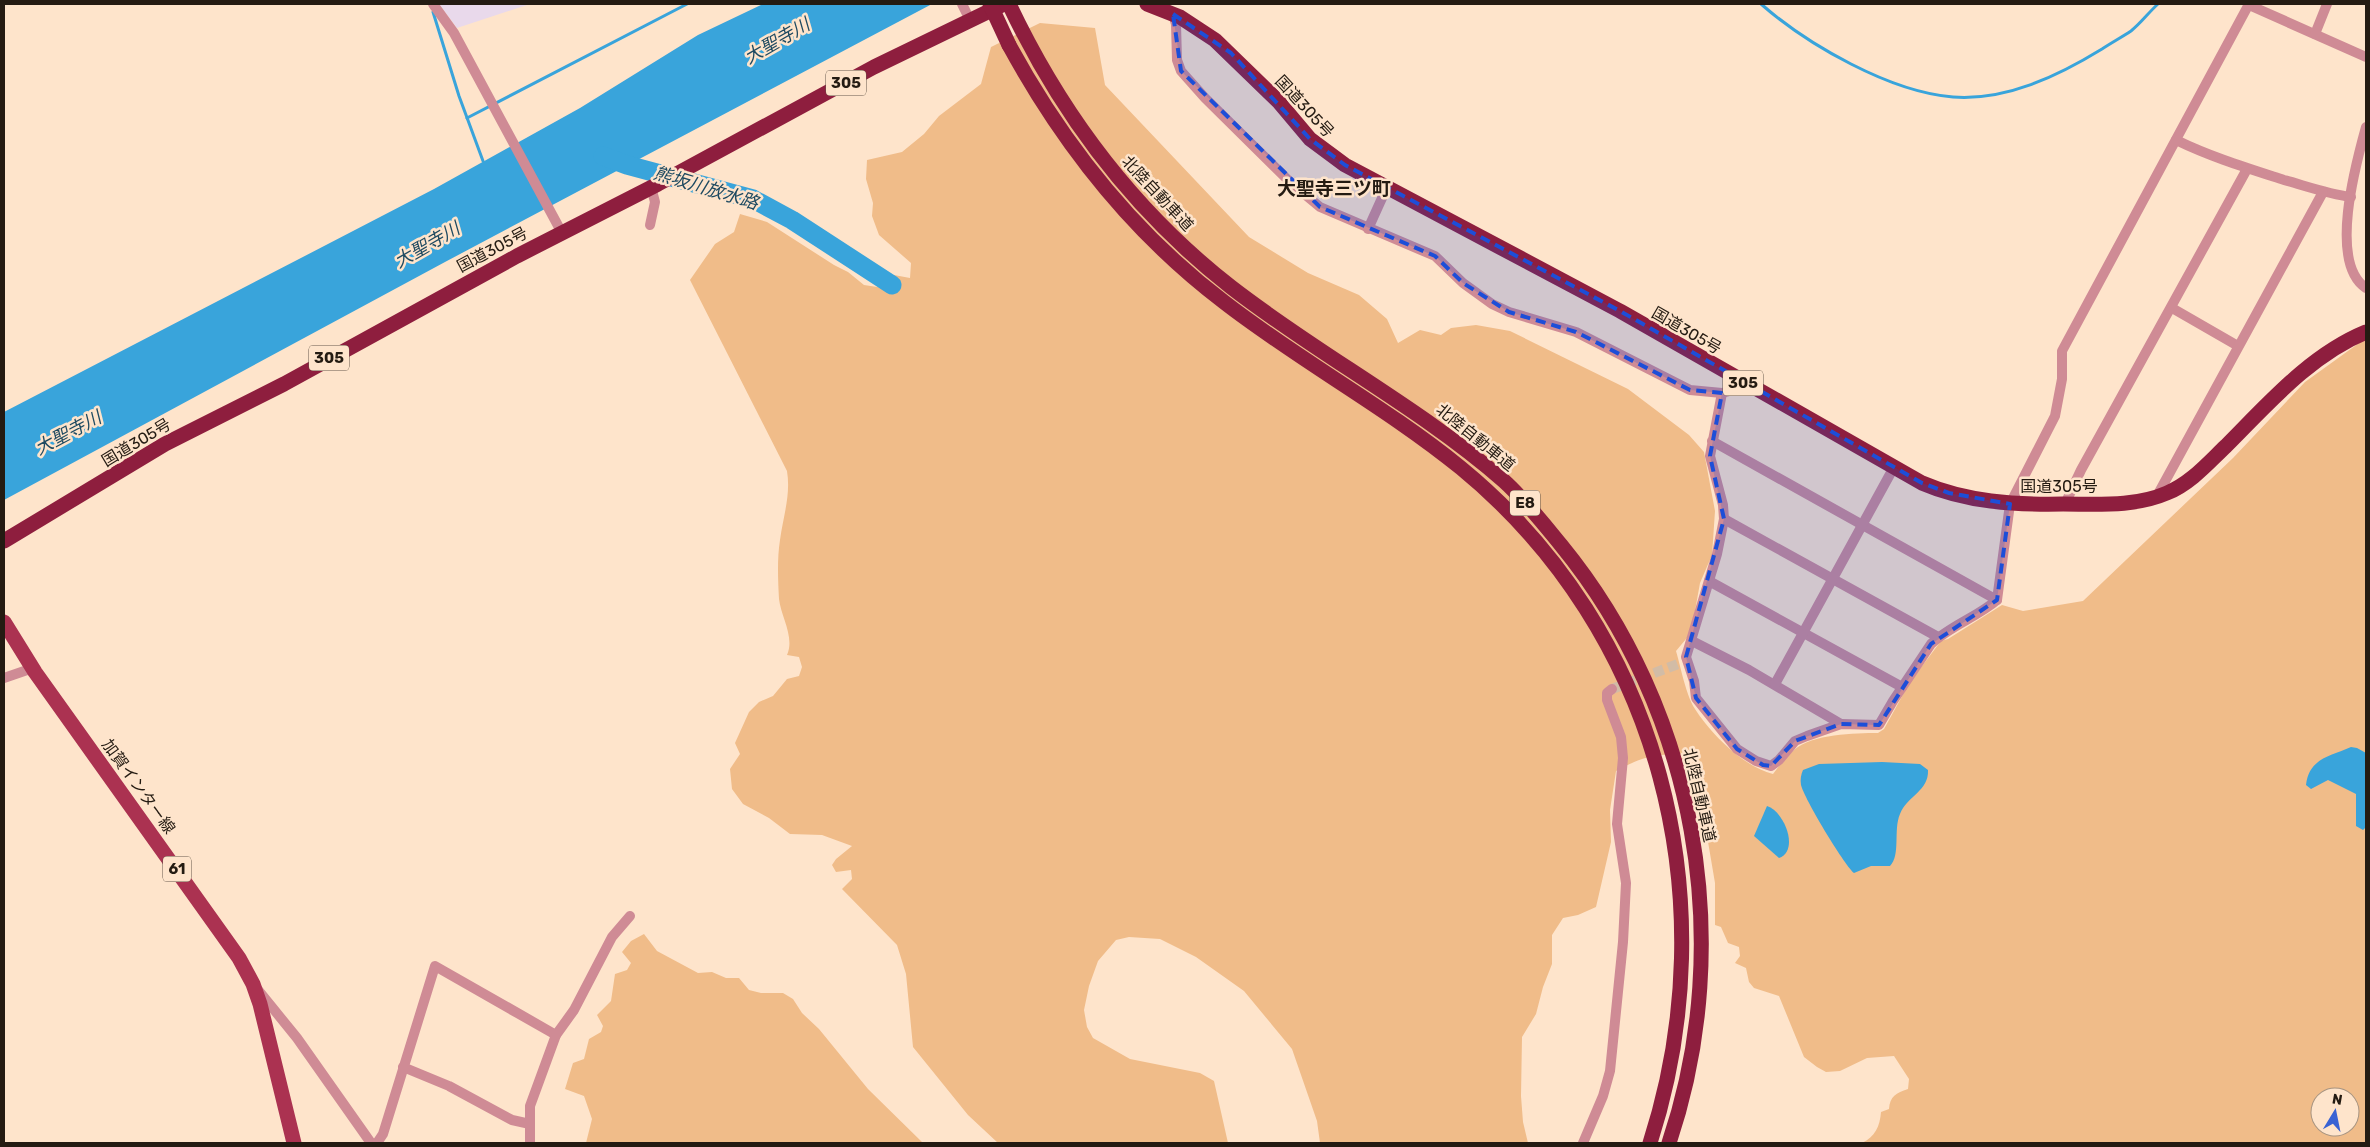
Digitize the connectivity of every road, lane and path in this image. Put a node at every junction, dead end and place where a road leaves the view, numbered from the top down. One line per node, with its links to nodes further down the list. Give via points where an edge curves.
1 (433, 4): 20 (street, via 454,33)
2 (990, 4): 58 (highway, 北陸自動車道 / E8, bridge, via 1009,45 1060,130 1086,166 1149,237 1222,301 1382,410 1461,469 1528,533 1579,598 1599,632 1632,697 1660,773 1670,813 1681,889 1679,1008 1671,1059)
3 (1007, 4): 7 (highway, 国道305号 / 305); 59 (highway, 北陸自動車道 / E8, via 1072,118 1116,175 1160,223 1230,286 1430,422 1507,484 1574,560 1616,624 1650,690 1677,767 1695,848 1701,967 1683,1095)
4 (1147, 4): 8 (highway, 国道305号 / 305)
5 (2327, 4): 9 (street)
6 (2249, 5): 9 (street); 12 (street)
7 (966, 11): 14 (highway, 国道305号 / 305, via 874,68)
8 (1173, 14): 15 (highway, 国道305号 / 305, via 1231,53 1318,147); 19 (street, via 1181,71 1205,98 1320,207)
9 (2315, 34): 10 (street)
10 (2366, 57)
11 (2366, 127): 17 (street)
12 (2176, 140): 13 (street, via 2207,155); 30 (street, via 2062,351 2062,379 2055,416)
13 (2247, 168): 16 (street); 22 (street)
14 (654, 186): 18 (street, via 655,202); 20 (highway, 国道305号 / 305)
15 (1387, 187): 19 (street); 25 (highway, 国道305号 / 305, via 1620,312)
16 (2323, 192): 17 (street); 24 (street)
17 (2351, 197): 21 (street, via 2347,253 2354,274)
18 (650, 225)
19 (1368, 229): 26 (street, via 1435,256 1463,283 1500,308 1576,332 1690,390)
20 (562, 233): 34 (highway, 国道305号 / 305, via 284,384 165,444)
21 (2366, 288)
22 (2172, 308): 24 (street); 31 (street)
23 (2366, 332): 29 (highway, 国道305号 / 305, via 2314,363 2199,472)
24 (2238, 346): 29 (street)
25 (1748, 386): 26 (street); 28 (highway, 国道305号 / 305)
26 (1722, 393): 27 (street)
27 (1712, 441): 32 (street, via 1710,456); 33 (street)
28 (1894, 467): 30 (highway, 国道305号 / 305, via 1936,489); 33 (street)
29 (2157, 496): 31 (highway, 国道305号 / 305, via 2128,503)
30 (2010, 504): 31 (highway, 国道305号 / 305); 37 (street)
31 (2065, 504)
32 (1724, 519): 35 (street); 36 (street)
33 (1862, 525): 35 (street); 37 (street)
34 (4, 541)
35 (1832, 577): 39 (street); 40 (street)
36 (1709, 581): 39 (street); 41 (street)
37 (1997, 600): 40 (street)
38 (4, 622): 42 (main road, 加賀インター線 / 61)
39 (1802, 632): 44 (street); 45 (street)
40 (1938, 637): 45 (street)
41 (1692, 641): 44 (street); 47 (street, via 1683,663 1694,681 1696,698 1736,749 1764,765 1770,766 1779,760 1795,741)
42 (33, 668): 43 (street); 49 (main road, 加賀インター線 / 61, via 228,941)
43 (4, 678)
44 (1774, 684): 47 (street)
45 (1902, 687): 47 (street, via 1879,725)
46 (1612, 689): 57 (street, via 1607,693 1607,700 1620,731 1623,758 1617,824 1626,883 1626,910 1610,1071)
47 (1841, 724)
48 (630, 916): 50 (street, via 612,937 574,1010)
49 (253, 984): 53 (main road, 加賀インター線 / 61); 54 (street, via 280,1015)
50 (556, 1035): 51 (street, via 435,966); 52 (street, via 530,1106)
51 (403, 1067): 52 (street, via 449,1086 512,1120); 55 (street, via 383,1134)
52 (530, 1124): 56 (street)
53 (294, 1143)
54 (371, 1143)
55 (377, 1143)
56 (530, 1143)
57 (1584, 1143)
58 (1650, 1143)
59 (1669, 1143)

